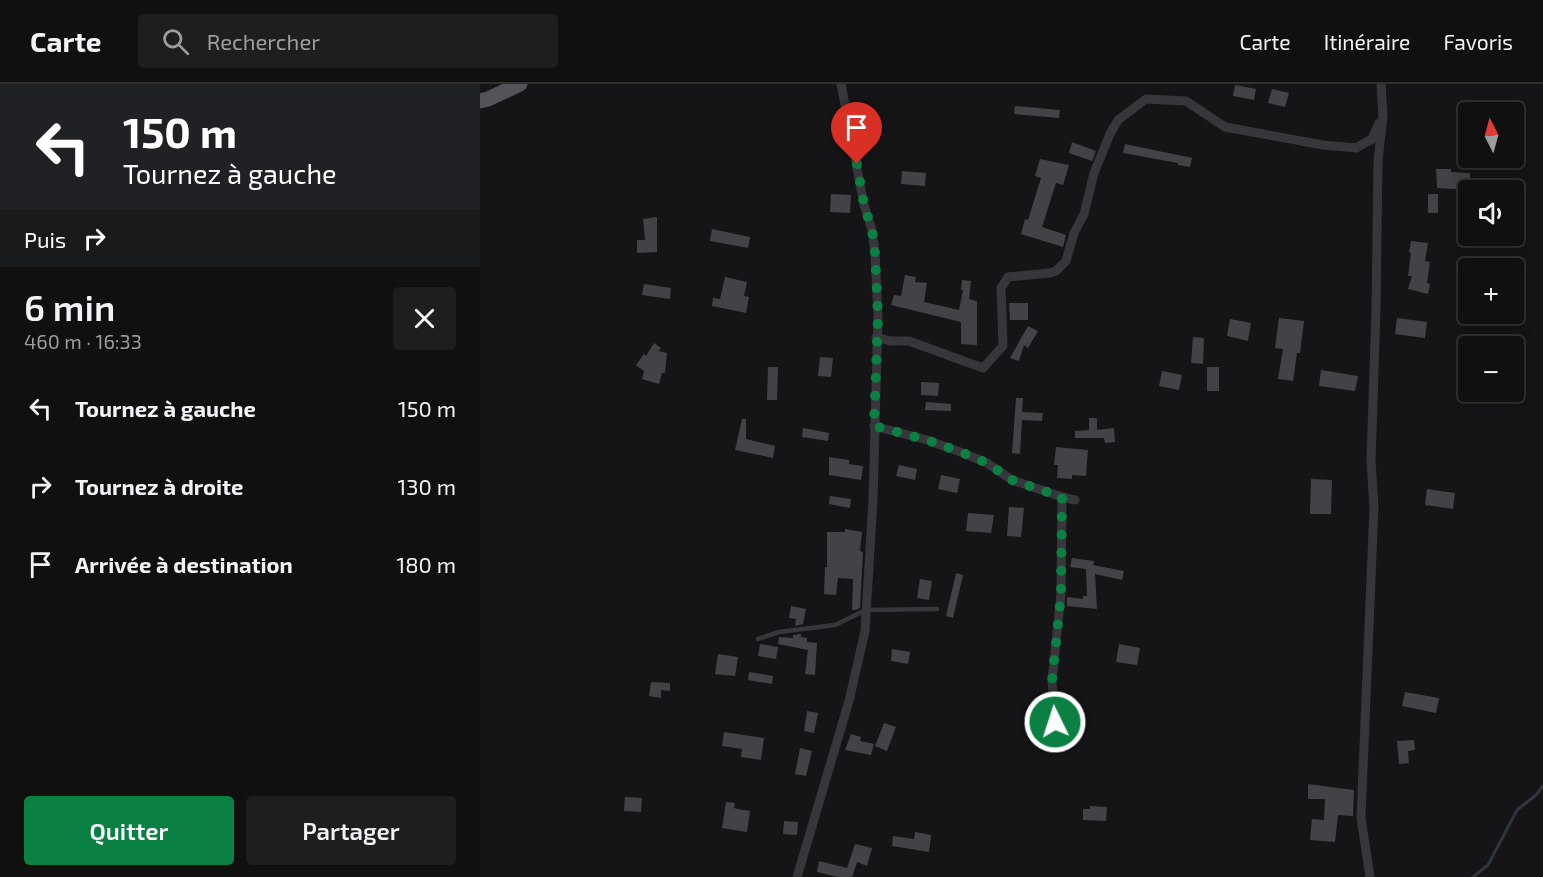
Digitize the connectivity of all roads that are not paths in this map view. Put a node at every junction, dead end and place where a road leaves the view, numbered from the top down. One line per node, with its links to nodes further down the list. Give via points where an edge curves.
1 (520, 84): 4 (main road)
2 (841, 84): 6 (street, via 874,240)
3 (1381, 84): 5 (street)
4 (480, 101)
5 (1383, 115): 6 (street, via 1372,139 1356,148 1225,127 1186,101 1146,99 1118,120 1110,134 1066,261 1056,271 1008,277 1001,288 1003,346 982,368 909,341); 15 (street, via 1378,161 1371,461 1374,507 1361,818)
6 (876, 337): 7 (street)
7 (874, 426): 8 (street, via 963,453 1012,480); 11 (street)
8 (1062, 497): 9 (street); 13 (street, via 1061,594 1052,681)
9 (1076, 500)
10 (938, 609): 11 (lane)
11 (866, 610): 12 (lane, via 835,625 779,632); 14 (street, via 849,701)
12 (758, 639)
13 (1055, 722)
14 (797, 877)
15 (1370, 877)

